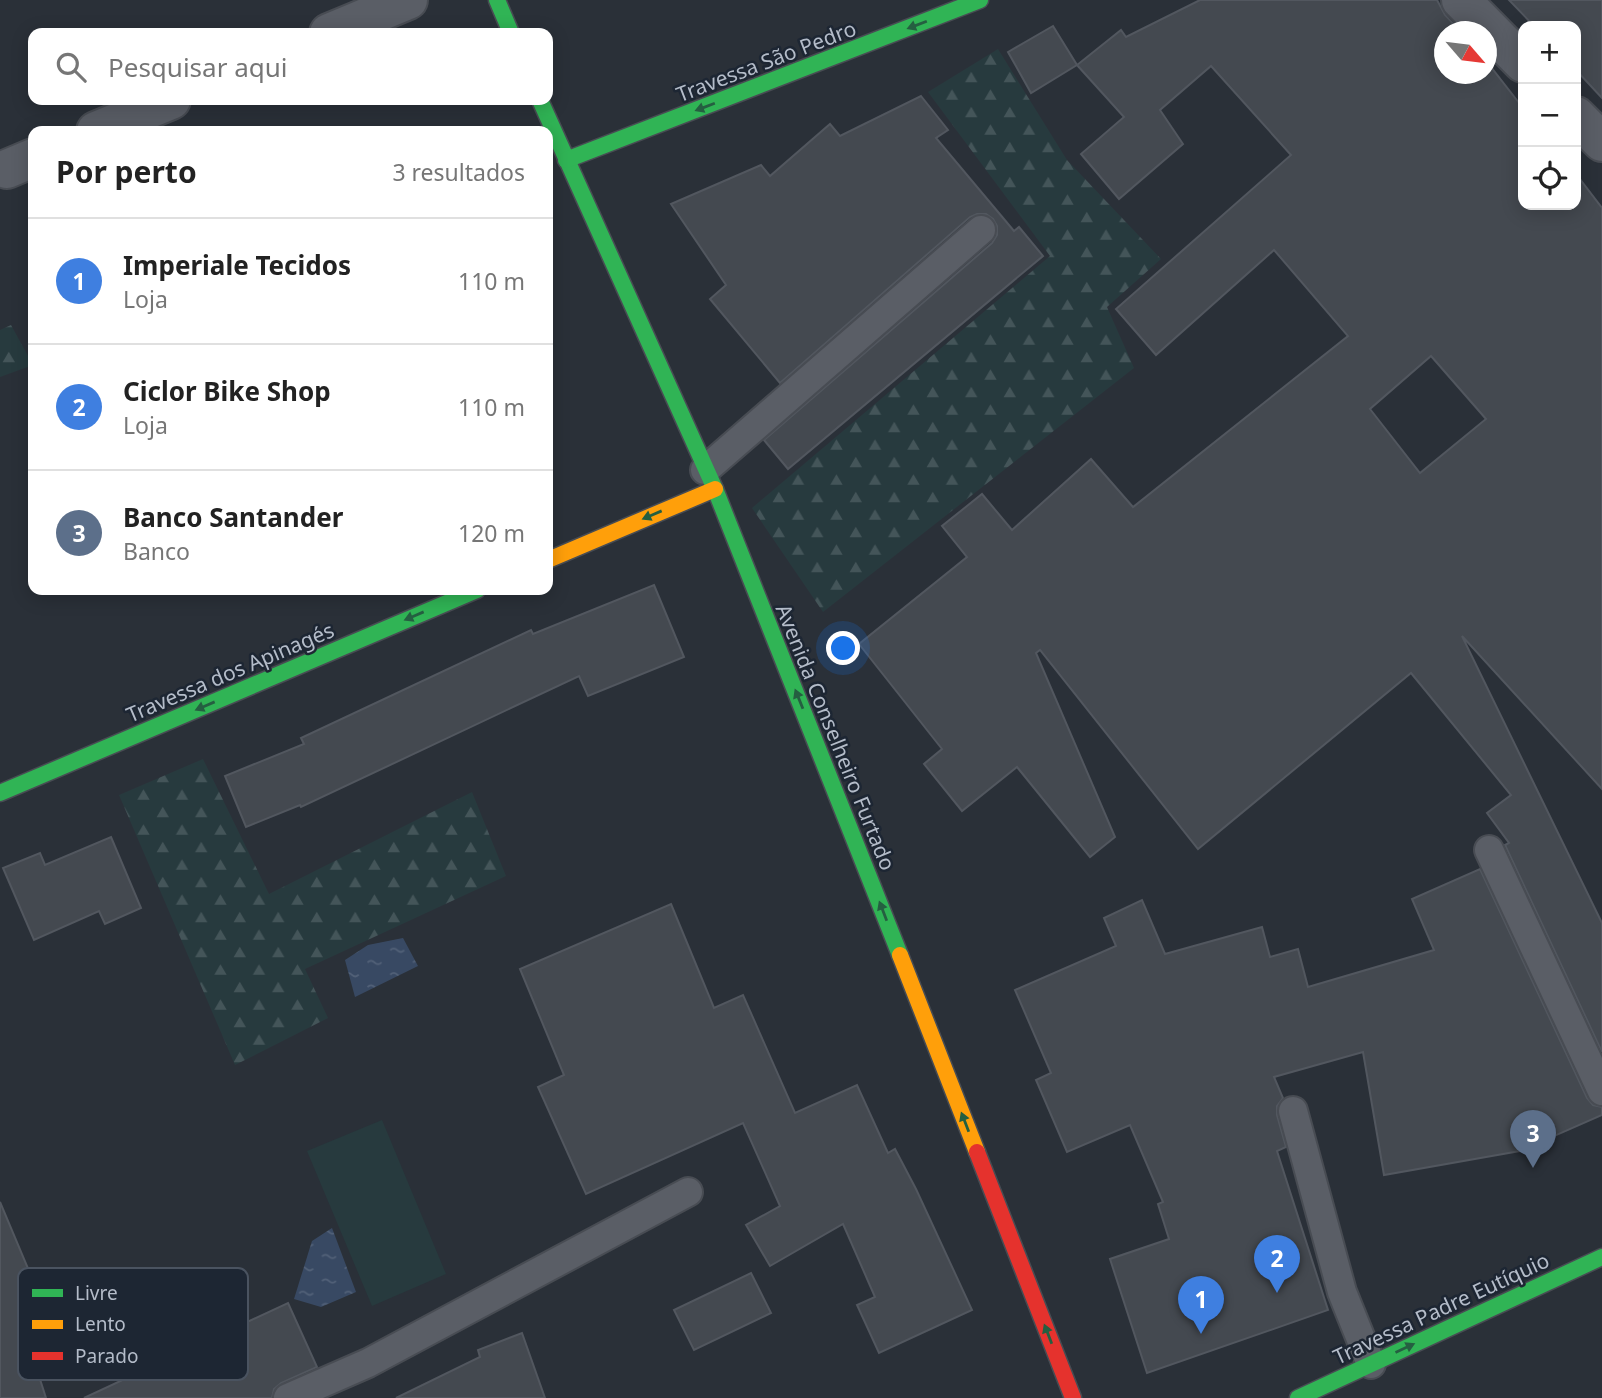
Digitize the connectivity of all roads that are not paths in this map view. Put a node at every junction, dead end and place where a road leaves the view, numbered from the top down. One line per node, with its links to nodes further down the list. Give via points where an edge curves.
1 (408, 0): 5 (street)
2 (497, 0): 6 (main road)
3 (980, 0): 15 (main road, Travessa São Pedro, one-way to 15)
4 (1461, 0): 7 (street)
5 (341, 28)
6 (509, 28)
7 (1518, 58)
8 (159, 105): 11 (street)
9 (542, 105): 12 (main road, Avenida Conselheiro Furtado)
10 (1581, 121): 14 (street)
11 (108, 126)
12 (551, 126)
13 (553, 130): 15 (main road, Avenida Conselheiro Furtado)
14 (1602, 142)
15 (566, 160): 17 (main road, Avenida Conselheiro Furtado)
16 (981, 230): 17 (lane)
17 (710, 479): 18 (main road, one-way to 18); 28 (main road, Avenida Conselheiro Furtado, one-way to 17)
18 (553, 558)
19 (465, 595): 20 (main road, Travessa dos Apinagés, one-way to 20)
20 (0, 793)
21 (1489, 850): 22 (lane)
22 (1602, 1091)
23 (1293, 1111): 26 (lane, via 1342,1292)
24 (688, 1192): 27 (lane, via 368,1363)
25 (1602, 1257): 26 (main road, Travessa Padre Eutíquio, one-way to 25)
26 (1371, 1364): 29 (main road, Travessa Padre Eutíquio)
27 (288, 1398)
28 (1073, 1398)
29 (1298, 1398)

